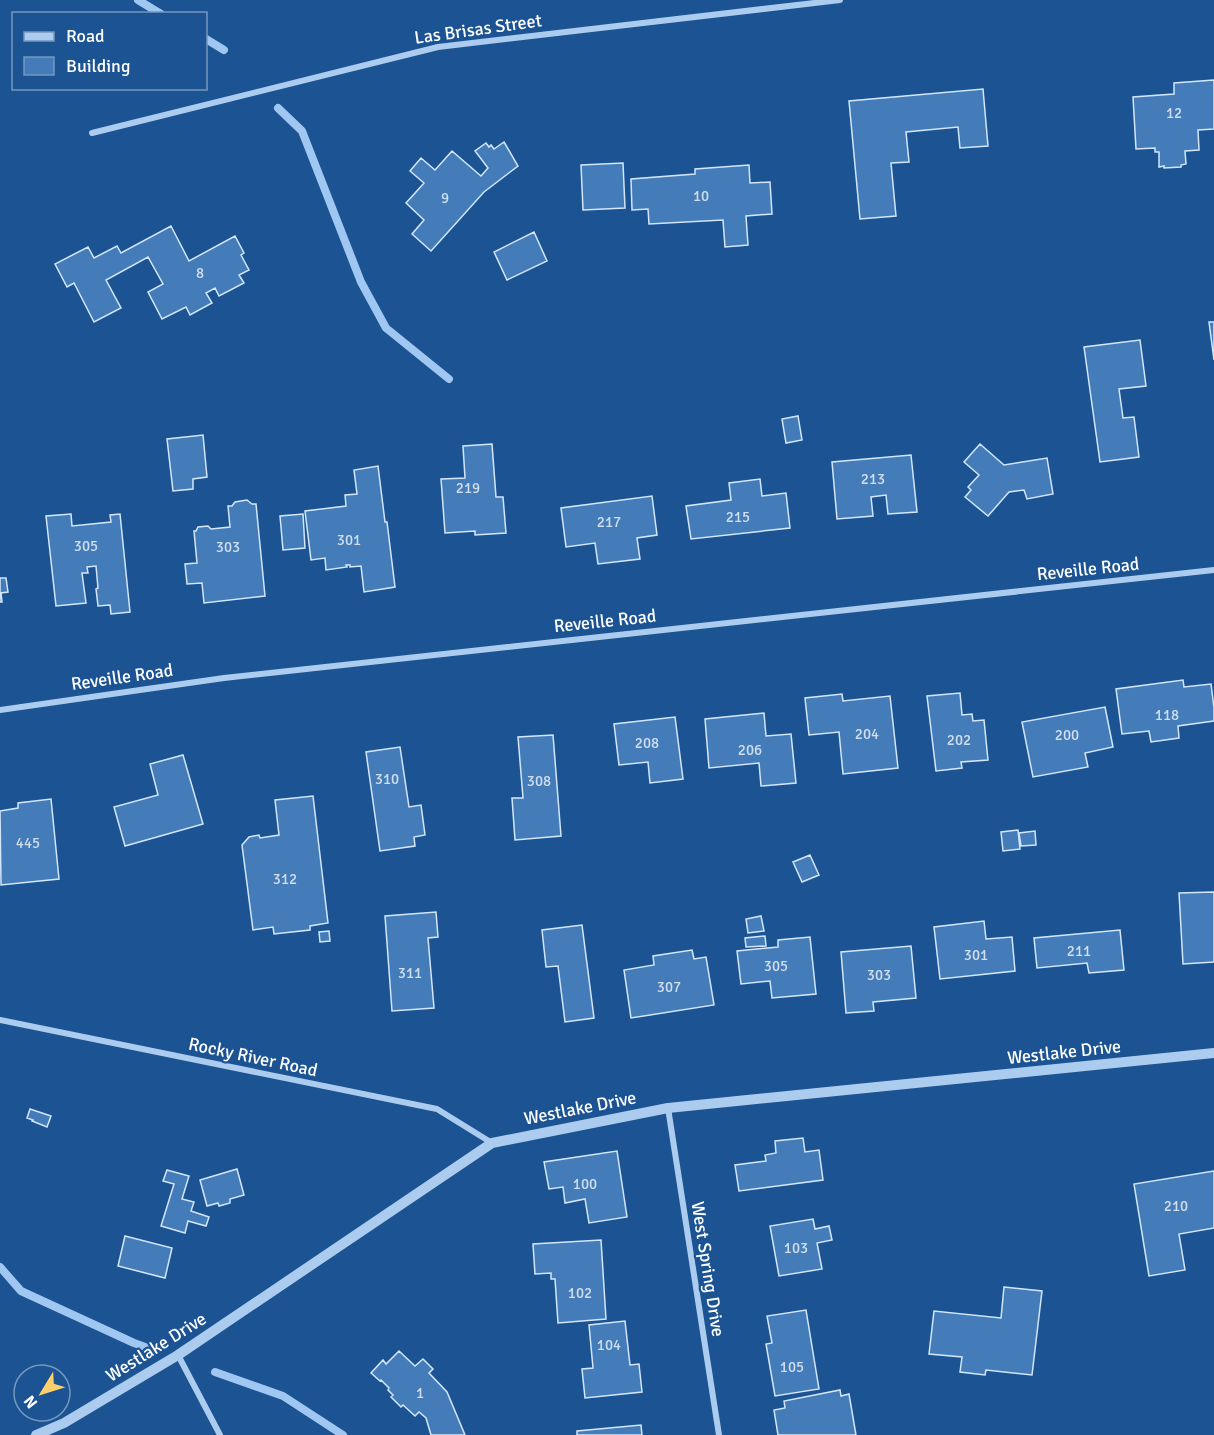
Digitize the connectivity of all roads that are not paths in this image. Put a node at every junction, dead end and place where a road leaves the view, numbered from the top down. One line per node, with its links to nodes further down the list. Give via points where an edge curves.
1 (840, 0): 2 (street, Las Brisas Street, via 438,47)
2 (92, 133)
3 (1214, 570): 4 (street, Reveille Road, via 224,678)
4 (0, 710)
5 (0, 1020): 8 (street, Rocky River Road, via 437,1109)
6 (1214, 1053): 7 (street, Westlake Drive)
7 (668, 1108): 8 (street, Westlake Drive); 12 (street, West Spring Drive)
8 (492, 1143): 9 (street, Westlake Drive)
9 (178, 1355): 10 (street, Westlake Drive, via 64,1423); 11 (street)
10 (36, 1435)
11 (220, 1435)
12 (719, 1435)

